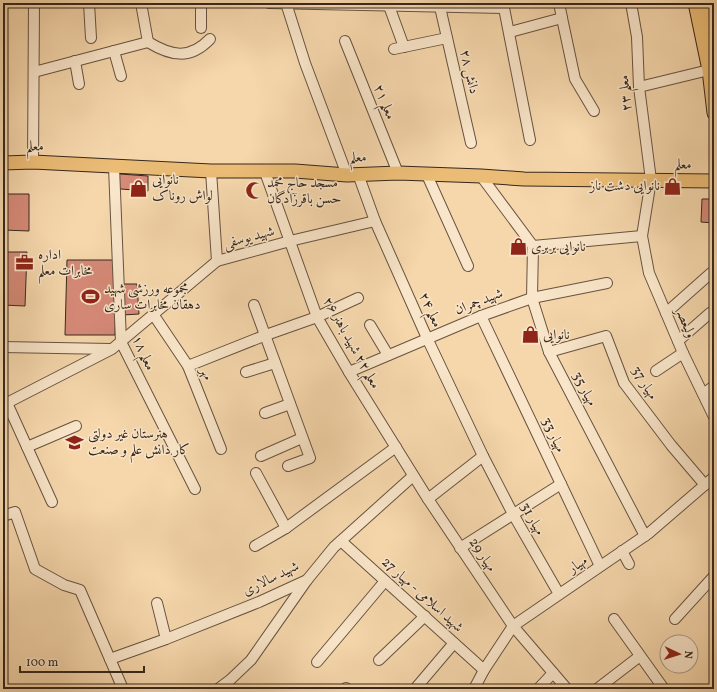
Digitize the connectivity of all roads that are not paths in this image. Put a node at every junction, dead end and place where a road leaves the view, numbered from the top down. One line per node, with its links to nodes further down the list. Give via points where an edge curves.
1 (34, 3): 28 (street)
2 (89, 3): 19 (street)
3 (141, 3): 24 (street)
4 (201, 3): 17 (street)
5 (269, 3): 6 (street)
6 (286, 3): 11 (street); 41 (street, معلم ۲۴, via 305,63)
7 (559, 3): 16 (street)
8 (631, 3): 31 (street, معلم ۲۳, via 637,37)
9 (695, 3): 27 (main road)
10 (707, 3): 22 (main road)
11 (303, 4): 12 (street)
12 (341, 4): 14 (street)
13 (423, 5): 14 (street); 15 (street)
14 (389, 6): 20 (street, via 399,48)
15 (440, 7): 18 (street, via 504,8); 20 (street, دانش ۲۸)
16 (562, 18): 18 (street); 32 (street, via 575,79)
17 (201, 28)
18 (510, 32): 34 (street)
19 (91, 38)
20 (447, 38): 35 (street, دانش ۲۸)
21 (210, 39): 24 (street, via 192,51 176,54)
22 (714, 40)
23 (345, 41): 42 (street, معلم ۲۱)
24 (148, 42): 25 (street)
25 (114, 51): 26 (street); 29 (street)
26 (74, 61): 28 (street); 30 (street)
27 (709, 70): 31 (street); 33 (main road)
28 (34, 72): 36 (street)
29 (121, 76)
30 (79, 84)
31 (639, 87): 45 (street, معلم ۲۳)
32 (594, 110)
33 (714, 113)
34 (530, 140)
35 (471, 143)
36 (33, 162): 37 (main road, معلم); 38 (main road, معلم)
37 (3, 163)
38 (114, 167): 39 (main road, معلم); 67 (street, معلم ۱۸)
39 (211, 171): 40 (main road, معلم); 51 (street)
40 (265, 172): 41 (main road, معلم); 49 (street, معلم ۲۲ شهید باهنر ۲۶)
41 (353, 174): 42 (main road, معلم); 47 (street, معلم ۲۴)
42 (398, 174): 43 (main road, معلم)
43 (428, 175): 44 (main road, معلم); 52 (street)
44 (481, 176): 45 (main road, معلم); 50 (street)
45 (651, 180): 46 (main road, معلم); 48 (street, معلم ۲۳)
46 (714, 181)
47 (375, 221): 49 (street, شهید یوسفی); 65 (street, معلم ۲۴)
48 (642, 236): 50 (street); 58 (street, ولیعصر, via 649,273)
49 (290, 241): 51 (street, شهید یوسفی); 62 (street, معلم ۲۲ شهید باهنر ۲۶)
50 (533, 246): 56 (street, مهیار 35)
51 (217, 261): 60 (street, شهید یوسفی)
52 (468, 266)
53 (711, 273): 58 (street)
54 (607, 283): 56 (street, شهید چمران)
55 (358, 298): 62 (street)
56 (532, 298): 61 (street, شهید چمران); 70 (street, مهیار 35)
57 (254, 305): 64 (street)
58 (666, 313): 66 (street, ولیعصر)
59 (710, 313): 66 (street)
60 (153, 314): 67 (street, شهید یوسفی); 74 (street, مهر)
61 (481, 316): 65 (street, شهید چمران); 95 (street, مهیار 33)
62 (317, 317): 64 (street); 77 (street, معلم ۲۲ شهید باهنر ۲۶)
63 (370, 325): 72 (street)
64 (266, 335): 73 (street); 74 (street)
65 (427, 338): 72 (street, شهید چمران); 90 (street, معلم ۲۴)
66 (678, 341): 71 (street, ولیعصر)
67 (121, 342): 69 (street, شهید یوسفی); 97 (street, معلم ۱۸)
68 (3, 347): 69 (street)
69 (112, 349): 80 (street, شهید یوسفی)
70 (549, 352): 96 (street, مهیار 37, via 606,336 624,383 670,445); 103 (street, مهیار 35)
71 (682, 353): 75 (street); 79 (street, ولیعصر)
72 (388, 355): 77 (street, شهید چمران)
73 (276, 363): 76 (street); 81 (street)
74 (188, 366): 88 (street, مهر)
75 (656, 371)
76 (246, 372)
77 (349, 372): 87 (street, معلم ۲۲ شهید باهنر ۲۶)
78 (714, 386): 79 (street)
79 (703, 394): 83 (street, ولیعصر)
80 (5, 404): 86 (street)
81 (290, 404): 82 (street); 85 (street)
82 (265, 413)
83 (714, 417)
84 (76, 426): 86 (street)
85 (302, 438): 89 (street); 91 (street, via 310,458)
86 (27, 447): 99 (street)
87 (396, 447): 93 (street, معلم ۲۲ شهید باهنر ۲۶); 102 (street)
88 (221, 449)
89 (261, 456)
90 (483, 456): 98 (street); 100 (street, مهیار 31)
91 (288, 466)
92 (256, 473): 102 (street)
93 (414, 476): 98 (street, مهیار 29); 104 (street, شهید سالاری)
94 (714, 477): 96 (street, مهیار)
95 (561, 484): 100 (street); 109 (street, مهیار 33)
96 (705, 485): 103 (street, مهیار)
97 (194, 490)
98 (428, 499): 106 (street, مهیار 29)
99 (52, 502)
100 (513, 514): 106 (street); 113 (street, مهیار 31)
101 (3, 516): 122 (street, via 15,512 34,568 64,585 80,590)
102 (286, 528): 105 (street)
103 (644, 536): 107 (street, مهیار)
104 (341, 541): 111 (street, شهید سالاری); 112 (street, شهید اسلامی - مهیار 27)
105 (255, 546)
106 (460, 548): 118 (street, مهیار 29)
107 (622, 551): 108 (street); 109 (street, مهیار)
108 (629, 564)
109 (600, 566): 113 (street, مهیار)
110 (714, 576): 117 (street)
111 (307, 580): 119 (street, شهید سالاری); 127 (street)
112 (385, 581): 115 (street, شهید اسلامی - مهیار 27); 124 (street)
113 (559, 594): 118 (street, مهیار)
114 (157, 603): 119 (street)
115 (425, 616): 120 (street, شهید اسلامی - مهیار 27); 123 (street)
116 (614, 619): 121 (street)
117 (676, 619)
118 (513, 626): 125 (street, مهیار); 126 (street, مهیار 29)
119 (166, 639): 122 (street, شهید سالاری)
120 (454, 643): 125 (street, شهید اسلامی - مهیار 27); 130 (street)
121 (640, 656): 134 (street); 135 (street)
122 (110, 659): 128 (street)
123 (379, 660)
124 (317, 662)
125 (484, 670): 131 (street, مهیار)
126 (552, 673): 132 (street); 133 (street, مهیار 29)
127 (232, 685): 129 (street)
128 (123, 689)
129 (218, 689)
130 (415, 689)
131 (474, 689)
132 (538, 689)
133 (567, 689)
134 (597, 689)
135 (664, 689)

